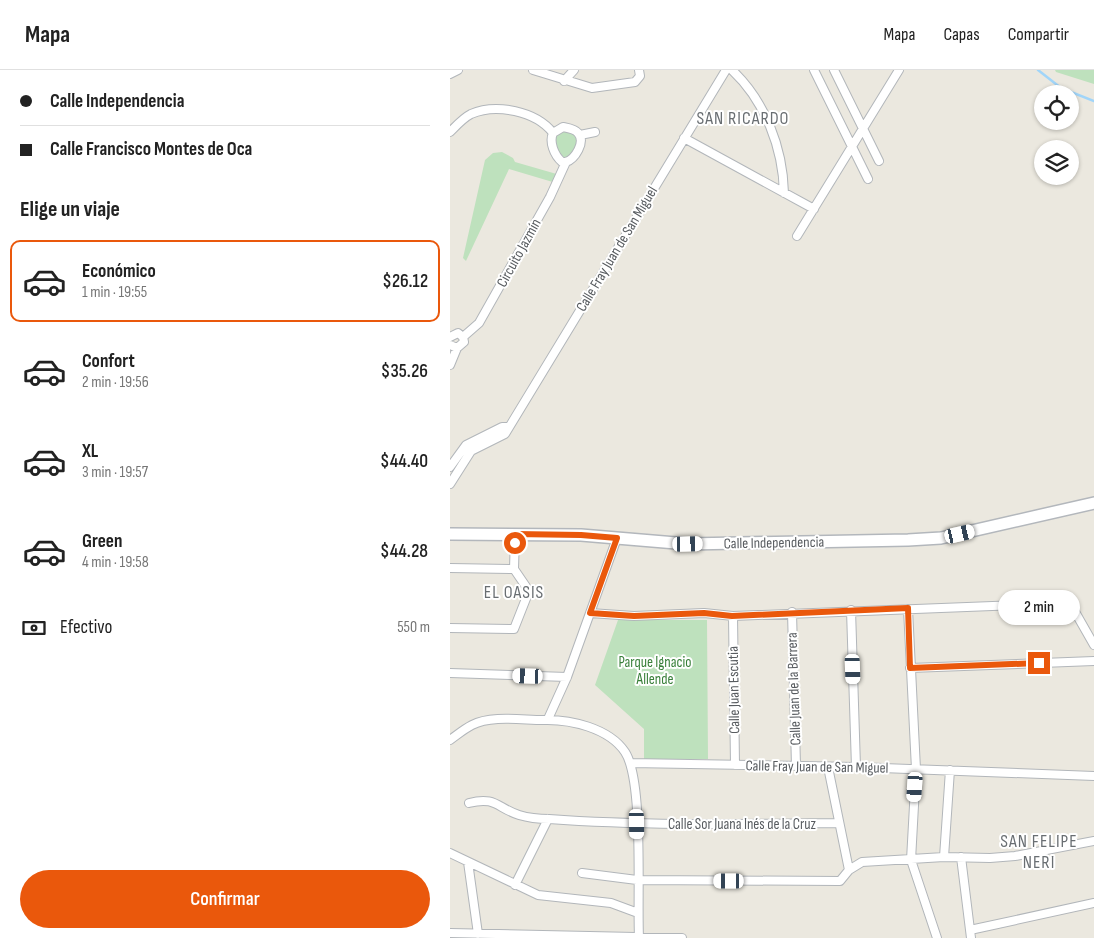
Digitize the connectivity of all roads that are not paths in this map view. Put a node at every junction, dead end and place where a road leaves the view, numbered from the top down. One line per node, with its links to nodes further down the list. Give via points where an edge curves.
1 (458, 70): 10 (street)
2 (533, 70): 11 (street)
3 (574, 70): 11 (street)
4 (639, 70): 11 (street, via 640,76 635,82 621,85 592,88)
5 (726, 70): 17 (street, Calle Fray Juan de San Miguel)
6 (732, 70): 22 (street, via 745,82 763,111 777,146 784,174)
7 (814, 70): 18 (street)
8 (834, 70): 12 (street)
9 (899, 70): 12 (street)
10 (450, 74)
11 (564, 81)
12 (863, 129): 18 (street); 19 (street)
13 (450, 132): 15 (street, via 470,114 501,109 534,118)
14 (595, 132): 16 (street)
15 (554, 133): 16 (street, via 563,128); 20 (street, via 552,144 558,159)
16 (580, 135): 20 (street, via 577,154)
17 (684, 138): 22 (street); 29 (street, Calle Fray Juan de San Miguel, via 508,427 502,427)
18 (852, 147): 21 (street); 23 (street)
19 (879, 161)
20 (566, 162): 26 (street, Circuito Jazmín, via 550,197 479,323)
21 (868, 179)
22 (784, 193): 23 (street)
23 (814, 210): 24 (street)
24 (797, 236)
25 (450, 337): 26 (street, via 458,333)
26 (463, 337): 27 (street, Circuito Jazmín, via 463,344)
27 (454, 347): 28 (street)
28 (450, 365)
29 (469, 448): 30 (street, Calle Fray Juan de San Miguel); 31 (street)
30 (450, 467)
31 (450, 484)
32 (1094, 503): 35 (street, Calle Independencia, via 941,538 688,544)
33 (450, 534): 34 (street, Calle Independencia)
34 (515, 534): 35 (street, Calle Independencia); 37 (street)
35 (617, 538): 41 (street)
36 (450, 568): 37 (street)
37 (514, 569): 43 (street, via 529,591 514,629)
38 (908, 608): 39 (street); 44 (street, via 1070,603); 47 (street)
39 (851, 610): 40 (street); 55 (street)
40 (792, 612): 42 (street); 54 (street, Calle Juan de la Barrera)
41 (590, 613): 42 (street); 49 (street)
42 (732, 616): 53 (street, Calle Juan Escutia)
43 (450, 628)
44 (1090, 630): 45 (street)
45 (1094, 645)
46 (1094, 660): 47 (street)
47 (910, 668): 57 (street)
48 (450, 674): 49 (street)
49 (567, 677): 50 (street)
50 (548, 720): 51 (street, via 482,721); 52 (street, via 569,721 596,730 625,751)
51 (450, 740)
52 (631, 763): 53 (street, Calle Fray Juan de San Miguel); 63 (street)
53 (735, 765): 54 (street, Calle Fray Juan de San Miguel)
54 (796, 766): 56 (street, Calle Fray Juan de San Miguel)
55 (856, 766): 56 (street, Calle Fray Juan de San Miguel); 57 (street, Calle Fray Juan de San Miguel)
56 (828, 767): 62 (street)
57 (916, 769): 58 (street, Calle Fray Juan de San Miguel); 68 (street)
58 (950, 770): 59 (street, Calle Fray Juan de San Miguel); 66 (street)
59 (1094, 776)
60 (469, 803): 61 (street, Calle Sor Juana Inés de la Cruz, via 483,800 517,814)
61 (548, 819): 63 (street, Calle Sor Juana Inés de la Cruz); 73 (street)
62 (840, 823): 63 (street, Calle Sor Juana Inés de la Cruz); 70 (street)
63 (637, 824): 72 (street)
64 (1094, 841): 67 (street, via 1015,856)
65 (450, 853): 69 (street)
66 (944, 856): 67 (street); 68 (street)
67 (961, 857): 78 (street)
68 (911, 860): 70 (street, via 862,862); 82 (street)
69 (468, 862): 73 (street); 77 (street)
70 (849, 870): 72 (street, via 840,881)
71 (582, 873): 72 (street)
72 (638, 880): 75 (street)
73 (514, 885): 75 (street, via 538,895 611,903)
74 (1094, 903): 78 (street)
75 (638, 913): 80 (street)
76 (450, 933): 77 (street)
77 (478, 934): 79 (street)
78 (970, 934)
79 (592, 937): 80 (street)
80 (639, 937): 81 (street)
81 (682, 938)
82 (937, 938)

